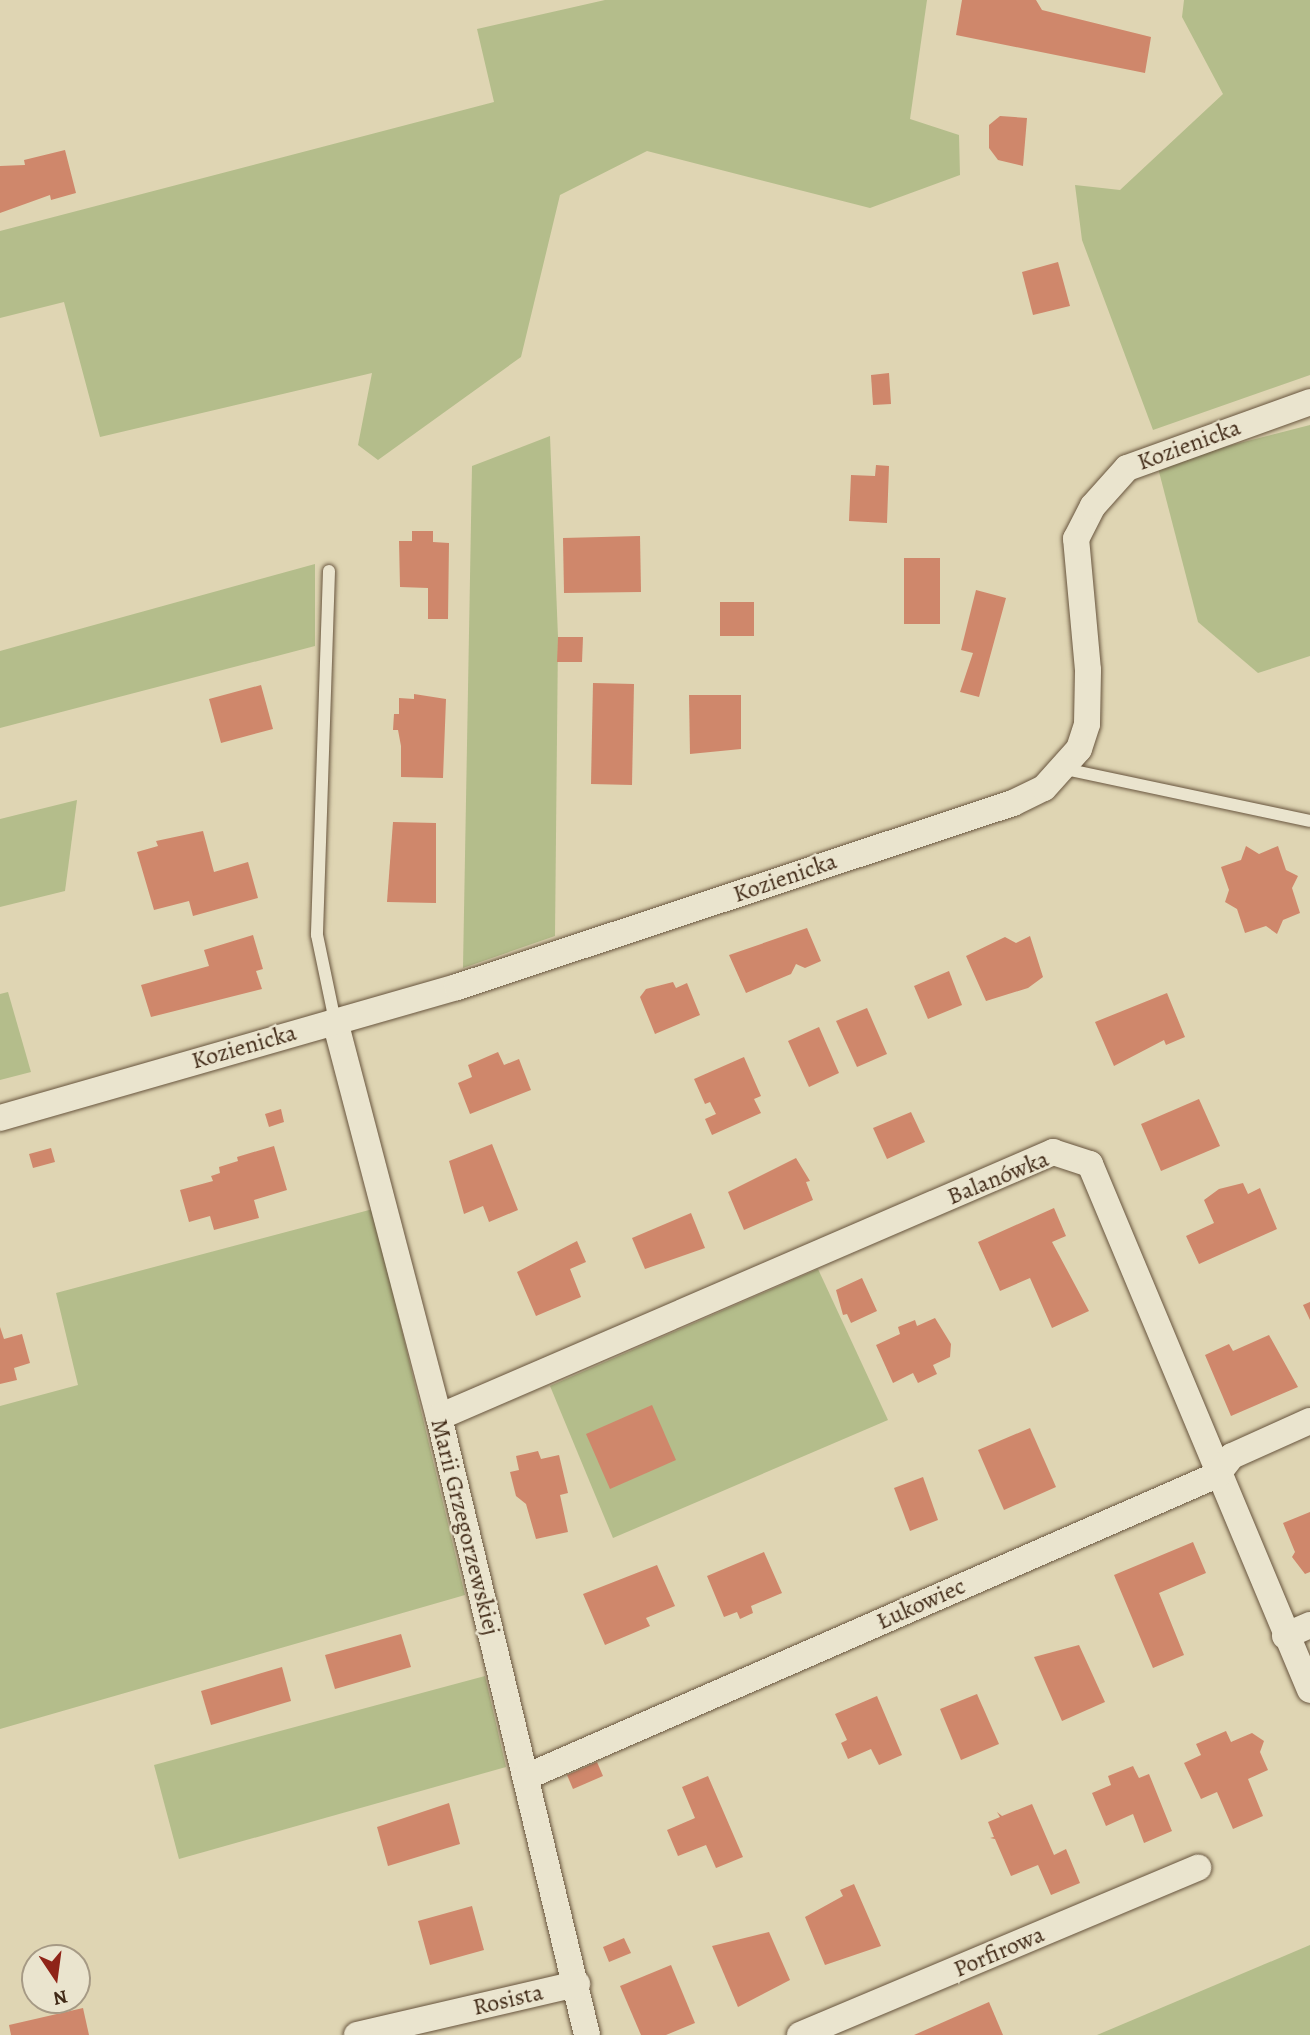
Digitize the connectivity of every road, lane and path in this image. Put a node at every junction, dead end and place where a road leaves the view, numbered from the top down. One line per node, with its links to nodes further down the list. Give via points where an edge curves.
1 (1310, 402): 3 (street, Kozienicka, via 1127,468 1093,506 1076,539 1088,670 1087,724 1079,749)
2 (329, 571): 5 (lane, via 317,935)
3 (1065, 769): 4 (lane); 5 (street, Kozienicka, via 1044,788 1013,803 457,988)
4 (1310, 821)
5 (335, 1021): 6 (street, Kozienicka); 7 (street, Marii Grzegorzewskiej)
6 (0, 1118)
7 (439, 1417): 9 (street, Balanówka, via 1053,1152 1090,1164); 13 (street, Marii Grzegorzewskiej)
8 (1310, 1421): 9 (street, Łukowiec, via 1232,1456)
9 (1217, 1475): 11 (street, Balanówka); 13 (street, Łukowiec)
10 (1310, 1625): 11 (street)
11 (1285, 1636): 12 (street, Balanówka)
12 (1310, 1690)
13 (526, 1777): 15 (street, Marii Grzegorzewskiej)
14 (1198, 1868): 18 (street, Porfirowa)
15 (577, 1984): 16 (street, Rosista); 17 (street, Marii Grzegorzewskiej)
16 (357, 2035)
17 (587, 2035)
18 (800, 2035)

